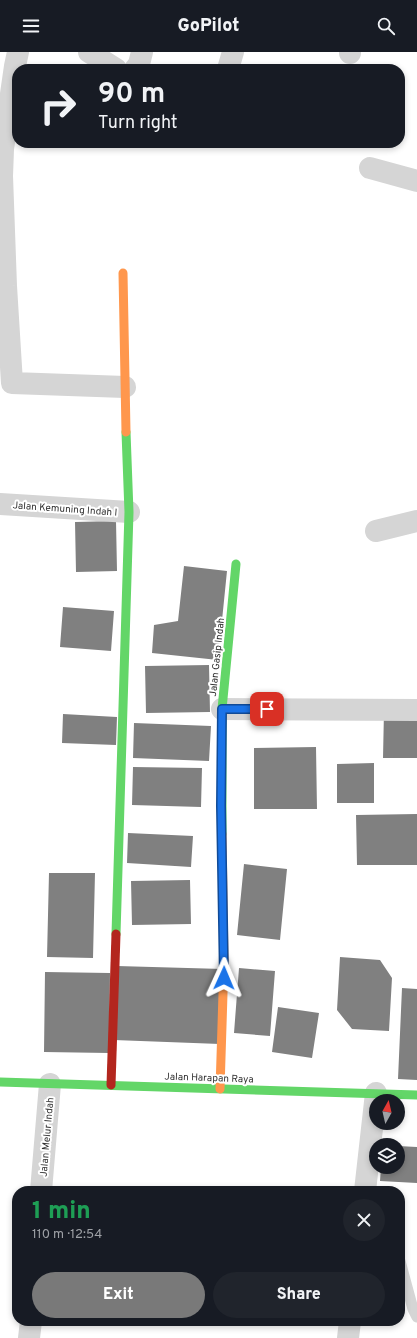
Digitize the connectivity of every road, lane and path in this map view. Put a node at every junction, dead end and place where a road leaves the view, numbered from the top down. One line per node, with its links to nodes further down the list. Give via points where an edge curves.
1 (89, 52): 5 (street)
2 (142, 52): 6 (street)
3 (233, 52): 7 (street)
4 (11, 60): 11 (street, via 2,176)
5 (108, 64)
6 (139, 64)
7 (229, 64)
8 (370, 168): 9 (street)
9 (417, 181)
10 (124, 273): 12 (street)
11 (6, 383): 12 (street)
12 (125, 387): 14 (street)
13 (0, 504): 14 (street, Jalan Kemuning Indah I)
14 (129, 512): 22 (street)
15 (417, 521): 16 (street)
16 (376, 531)
17 (236, 564): 18 (street, Jalan Gasip Indah)
18 (222, 709): 19 (street); 23 (street, Jalan Gasip Indah, via 224,962)
19 (417, 710)
20 (0, 1082): 21 (street, Jalan Harapan Raya)
21 (50, 1084): 22 (street, Jalan Harapan Raya); 26 (street, Jalan Melur Indah)
22 (111, 1085): 23 (street, Jalan Harapan Raya)
23 (220, 1089): 24 (street, Jalan Harapan Raya)
24 (376, 1093): 25 (street, Jalan Harapan Raya); 27 (street)
25 (417, 1094)
26 (41, 1186)
27 (366, 1186)
28 (405, 1279): 29 (lane)
29 (417, 1317)
30 (30, 1326): 32 (street)
31 (349, 1326): 33 (street)
32 (29, 1338)
33 (348, 1338)

